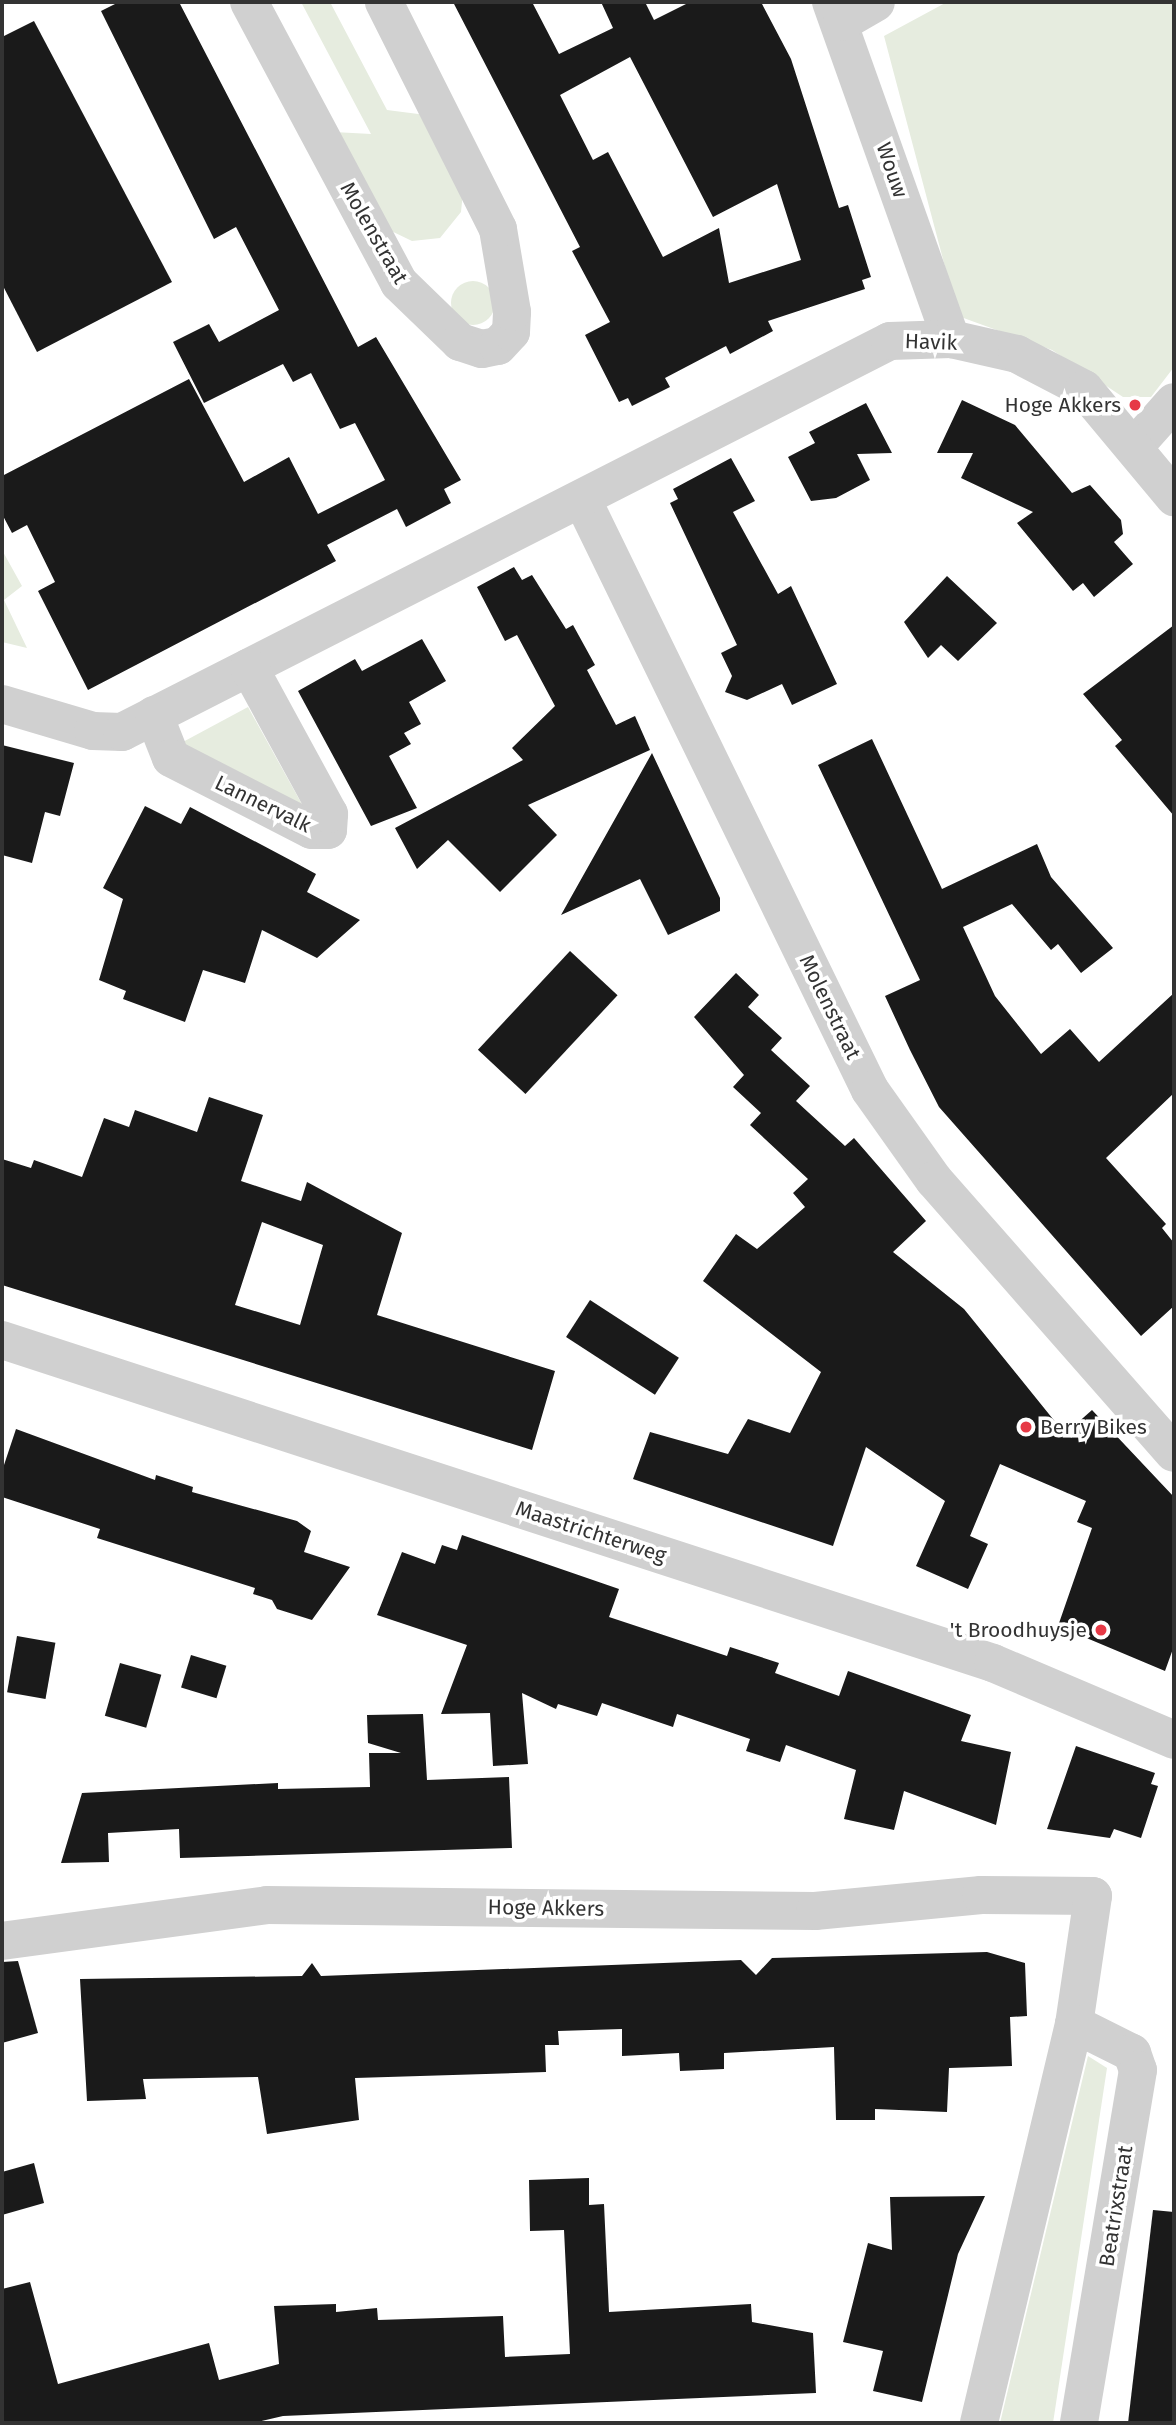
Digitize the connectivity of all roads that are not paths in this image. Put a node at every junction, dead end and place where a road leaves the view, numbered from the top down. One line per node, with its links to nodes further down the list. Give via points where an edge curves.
1 (249, 2): 2 (street, Molenstraat, via 399,283 460,342 482,349 498,346 511,332 512,312 498,229)
2 (384, 2)
3 (876, 2): 4 (street)
4 (836, 12): 5 (street, Wouw)
5 (951, 339): 7 (street, Havik, via 1017,354 1084,389); 9 (street, Havik, via 890,341)
6 (1174, 402): 7 (street)
7 (1134, 447): 8 (street, Havik)
8 (1174, 497)
9 (582, 499): 10 (street); 14 (street, Molenstraat, via 870,1090 934,1180)
10 (249, 667): 12 (street); 12 (street, Lannervalk, via 329,814 328,830 312,830 172,758)
11 (2, 704): 12 (street, via 93,731 122,732)
12 (154, 715)
13 (2, 1340): 15 (street, Maastrichterweg, via 993,1663)
14 (1174, 1453)
15 (1174, 1740)
16 (2, 1941): 17 (street, Hoge Akkers, via 267,1905 815,1911 981,1895 1093,1896)
17 (1074, 2024): 18 (street); 19 (street, Beatrixstraat, via 1132,2053 1138,2070)
18 (979, 2423)
19 (1079, 2423)

